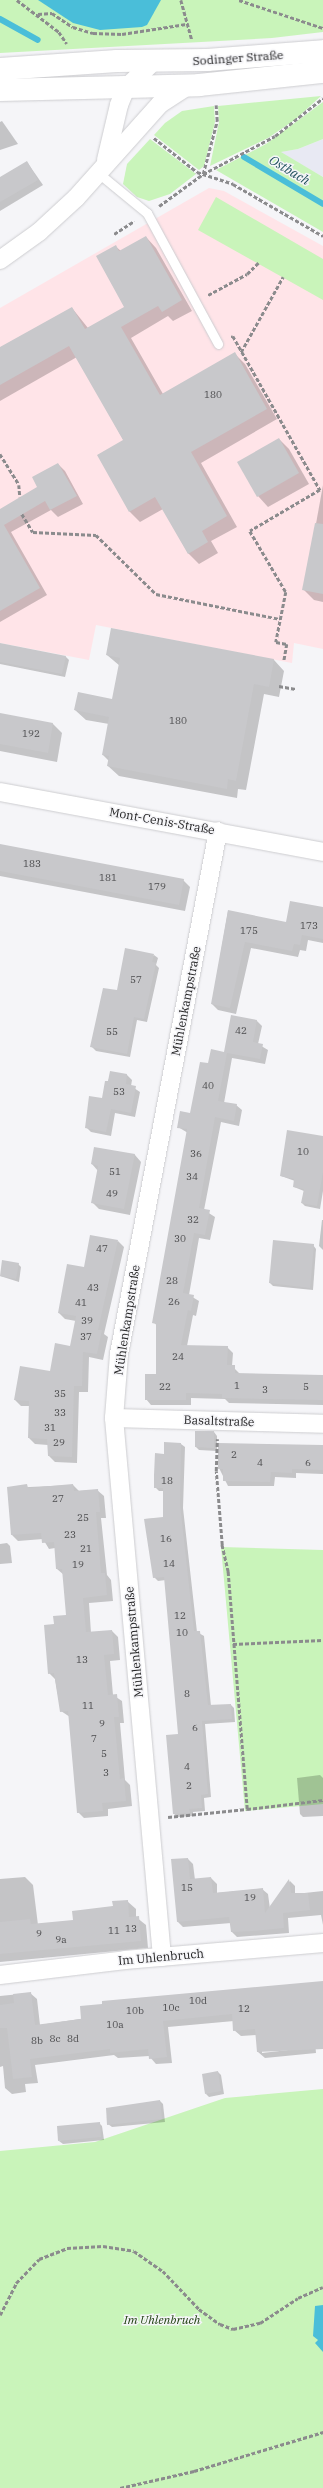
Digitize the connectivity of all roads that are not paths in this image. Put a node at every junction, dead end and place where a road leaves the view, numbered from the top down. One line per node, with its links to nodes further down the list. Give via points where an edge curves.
1 (323, 51): 2 (main road, Sodinger Straße)
2 (152, 63): 3 (main road, Sodinger Straße, via 117,61); 6 (street, Sodinger Straße)
3 (0, 69)
4 (323, 72): 5 (main road, Sodinger Straße)
5 (189, 85): 6 (main road, Sodinger Straße); 8 (street, Sodinger Straße, via 160,104)
6 (126, 88): 7 (main road, Sodinger Straße); 8 (street, Sodinger Straße)
7 (0, 90)
8 (102, 167): 9 (street, Sodinger Straße, via 76,198 39,232); 10 (lane, via 147,213 196,302)
9 (0, 260)
10 (222, 342)
11 (0, 792): 12 (street, Mont-Cenis-Straße)
12 (218, 831): 13 (street, Mont-Cenis-Straße); 14 (street, Mühlenkampstraße, via 119,1354)
13 (323, 852)
14 (114, 1418): 15 (street, Basaltstraße); 17 (street, Mühlenkampstraße)
15 (323, 1424)
16 (323, 1943): 17 (street, Im Uhlenbruch)
17 (162, 1957): 18 (street, Im Uhlenbruch)
18 (0, 1975)

